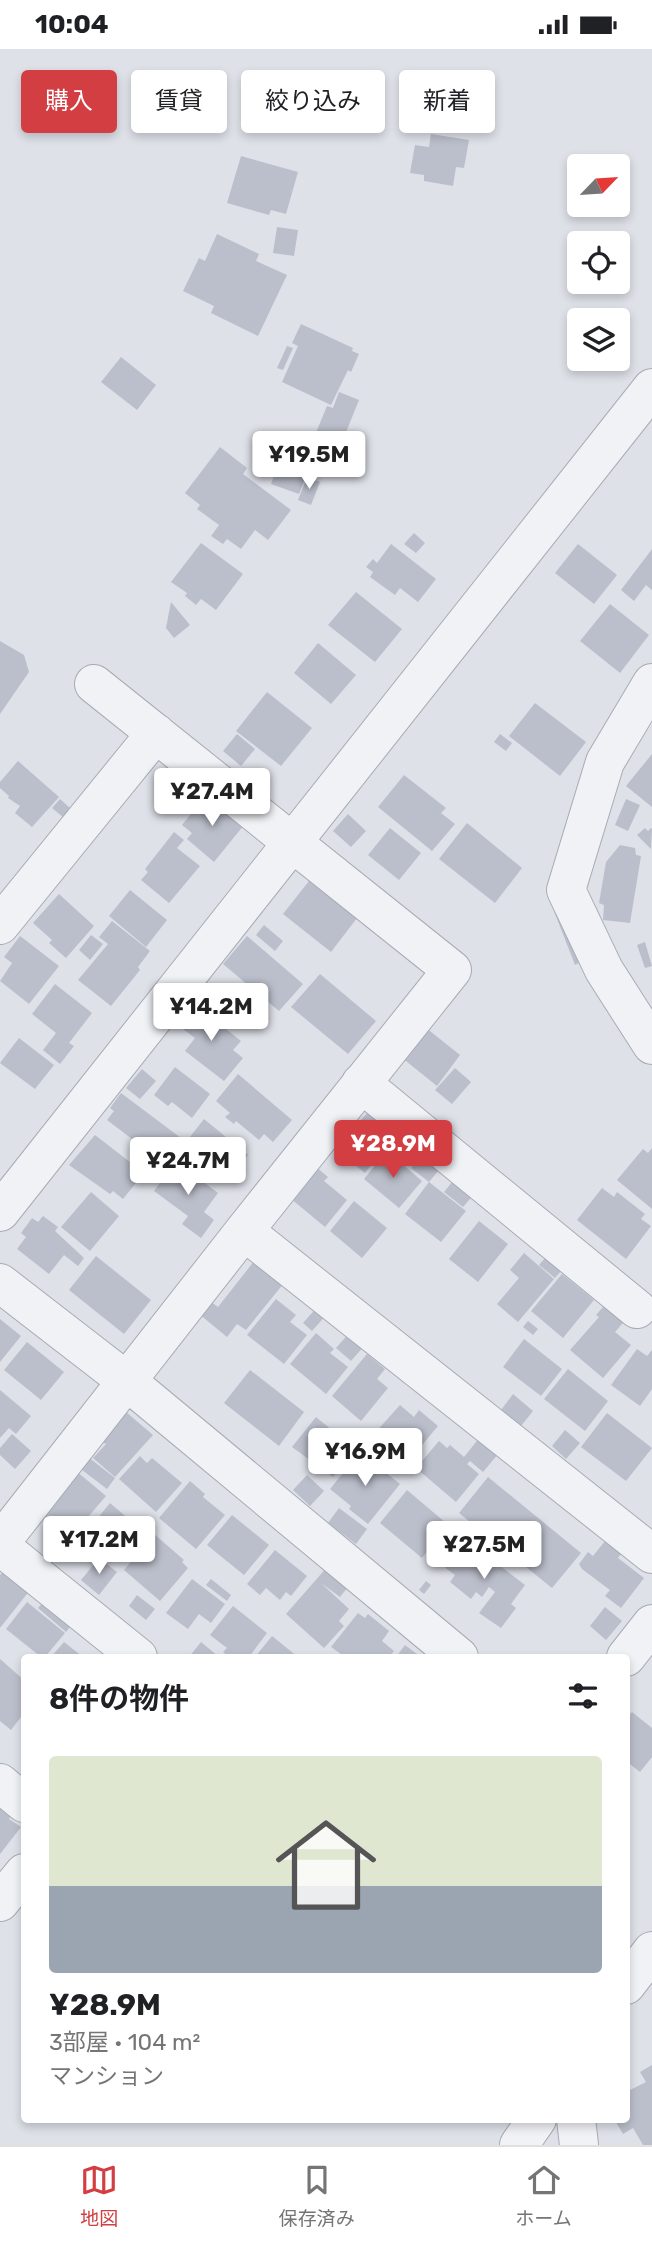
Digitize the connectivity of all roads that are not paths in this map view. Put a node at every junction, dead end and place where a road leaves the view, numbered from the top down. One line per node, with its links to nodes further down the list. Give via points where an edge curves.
1 (652, 388): 5 (street)
2 (652, 683): 7 (street, via 604,762 566,890 604,970)
3 (94, 684): 4 (street)
4 (156, 733): 5 (street); 6 (street)
5 (293, 843): 8 (street, via 452,970); 9 (street)
6 (0, 925)
7 (652, 1045)
8 (361, 1083): 10 (street); 12 (street)
9 (0, 1213)
10 (244, 1231): 13 (street); 15 (street)
11 (0, 1283): 13 (street)
12 (647, 1306)
13 (128, 1382): 14 (street); 18 (street)
14 (0, 1545): 17 (street)
15 (652, 1554)
16 (652, 1624): 19 (street)
17 (134, 1654)
18 (455, 1654)
19 (628, 1654)
20 (0, 1783): 21 (street)
21 (21, 1800)
22 (21, 1877): 23 (street)
23 (0, 1902)
24 (652, 1951): 25 (street)
25 (630, 1980)
26 (534, 2123): 28 (street)
27 (576, 2123): 29 (street)
28 (519, 2145)
29 (579, 2145)

